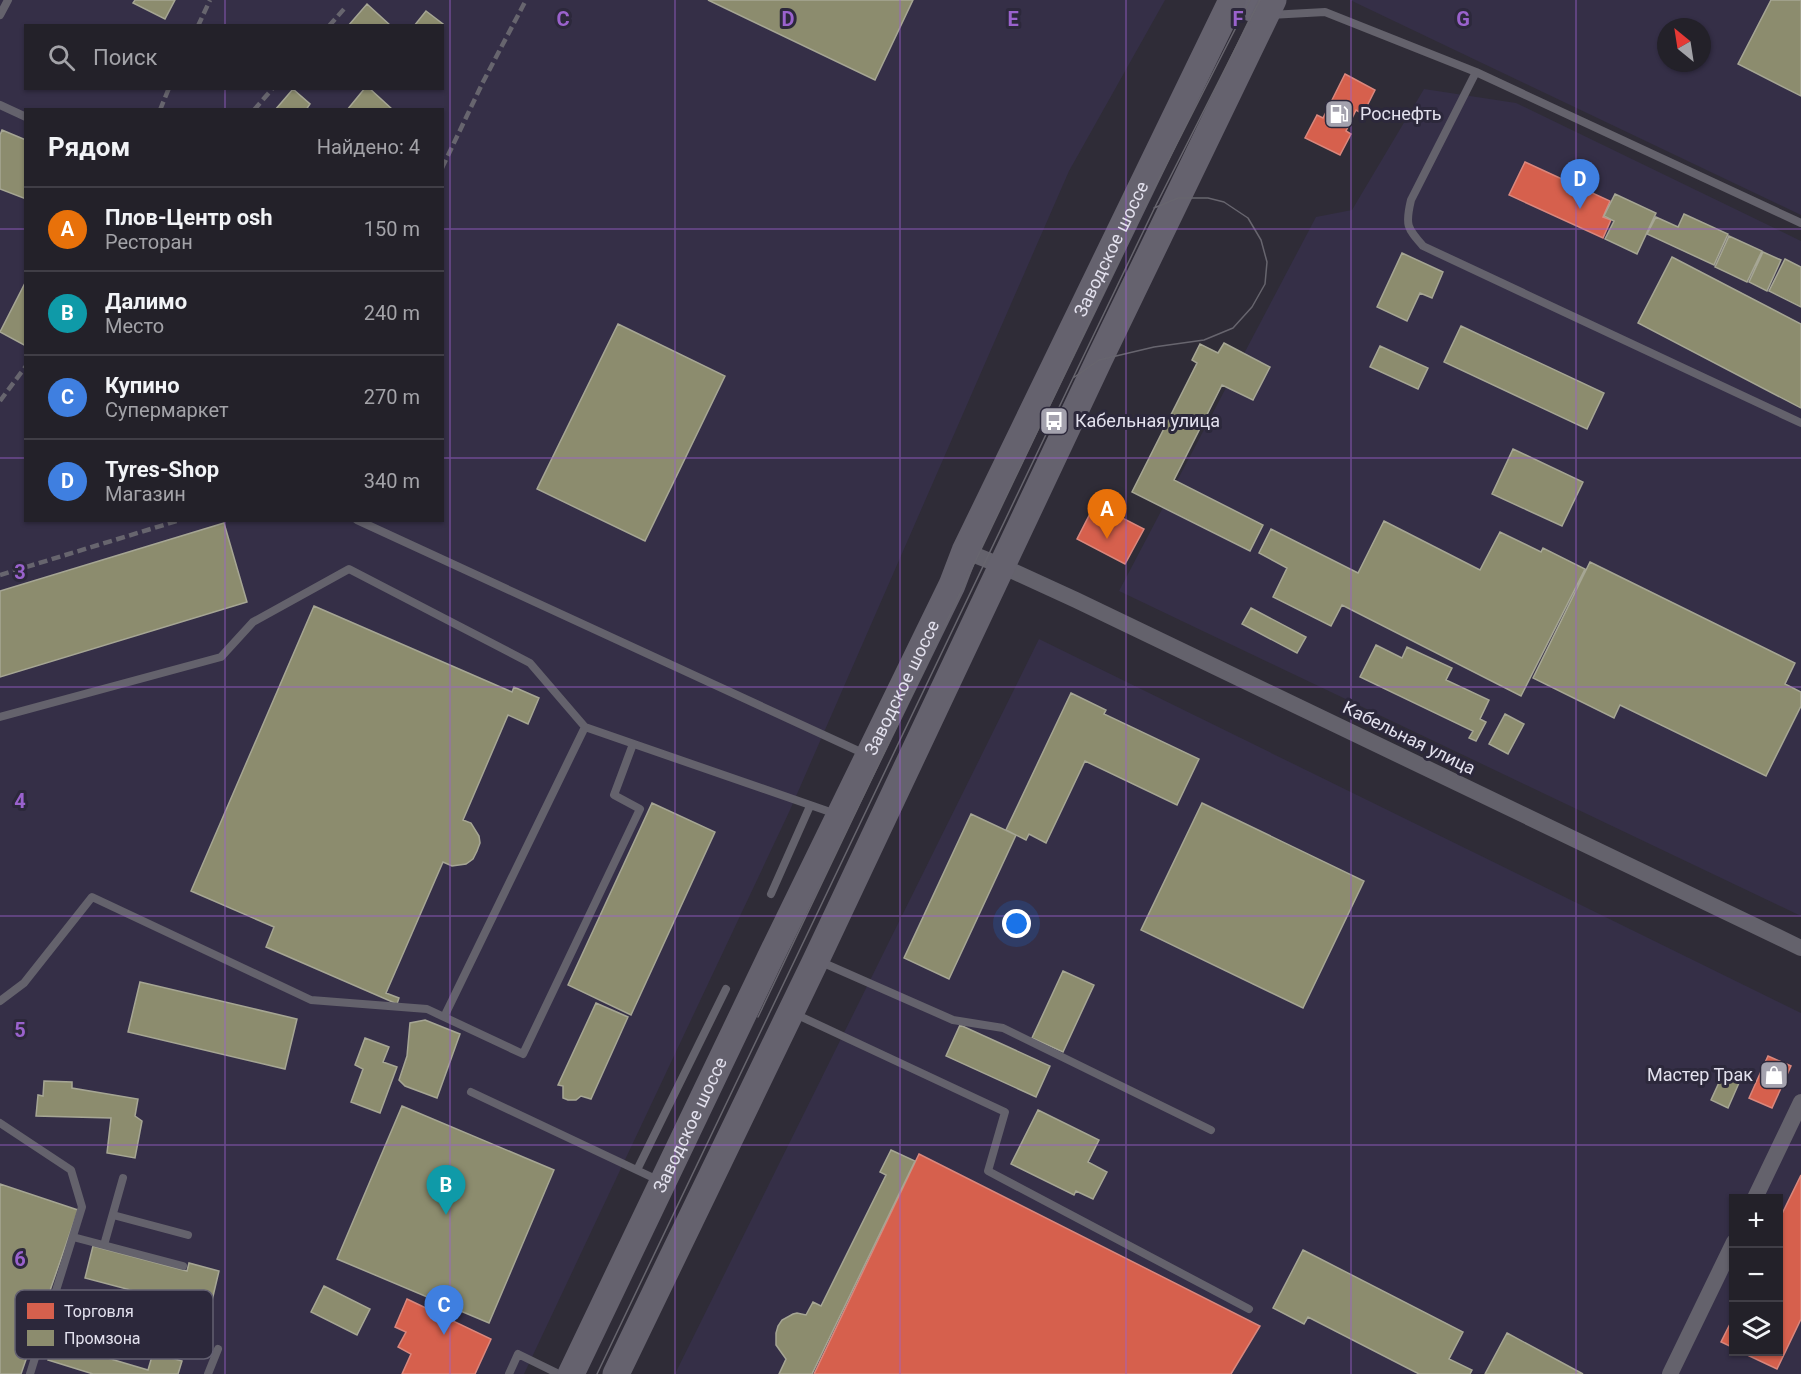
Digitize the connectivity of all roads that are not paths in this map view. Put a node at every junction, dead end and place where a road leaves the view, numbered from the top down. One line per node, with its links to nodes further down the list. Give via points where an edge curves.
1 (8, 0): 4 (lane)
2 (1231, 1): 3 (main road); 11 (main road, Заводское шоссе)
3 (1270, 7): 5 (lane, via 1324,12); 12 (main road, Заводское шоссе)
4 (0, 15)
5 (1476, 72): 8 (lane); 9 (lane, via 1411,200 1408,229 1423,246)
6 (0, 105): 7 (lane)
7 (24, 116)
8 (1801, 223)
9 (1801, 423)
10 (361, 522): 16 (lane)
11 (965, 551): 12 (street, Кабельная улица); 16 (main road, Заводское шоссе)
12 (1002, 566): 20 (street, Кабельная улица); 21 (main road, Заводское шоссе)
13 (0, 717): 14 (lane, via 222,657 253,622 349,569 530,663)
14 (585, 727): 15 (lane); 25 (lane)
15 (633, 744): 17 (lane); 25 (lane, via 614,795 640,809 523,1054)
16 (868, 755): 18 (main road, Заводское шоссе)
17 (810, 806): 18 (lane); 19 (lane)
18 (839, 815): 32 (main road, Заводское шоссе)
19 (771, 894)
20 (1801, 948)
21 (816, 960): 24 (main road, Заводское шоссе); 29 (lane, via 953,1020 1003,1029)
22 (726, 989): 30 (lane)
23 (0, 1001): 25 (lane, via 24,983 92,897 310,1000 427,1009)
24 (790, 1011): 41 (lane, via 1005,1112 988,1171); 49 (main road, Заводское шоссе)
25 (444, 1017)
26 (471, 1092): 30 (lane)
27 (1801, 1102): 33 (street)
28 (0, 1123): 36 (lane, via 71,1170 82,1207)
29 (1211, 1130)
30 (638, 1170): 32 (lane)
31 (123, 1178): 34 (lane)
32 (663, 1183): 48 (main road, Заводское шоссе)
33 (1757, 1194)
34 (113, 1215): 35 (lane); 37 (lane)
35 (188, 1235)
36 (73, 1237): 37 (lane); 40 (lane)
37 (105, 1245): 39 (lane)
38 (1731, 1248): 50 (street)
39 (183, 1266)
40 (56, 1290)
41 (1249, 1309)
42 (218, 1349): 45 (lane)
43 (35, 1359): 44 (lane)
44 (30, 1374)
45 (208, 1374)
46 (508, 1374): 47 (lane, via 518,1354)
47 (559, 1374)
48 (572, 1374)
49 (616, 1374)
50 (1670, 1374)

